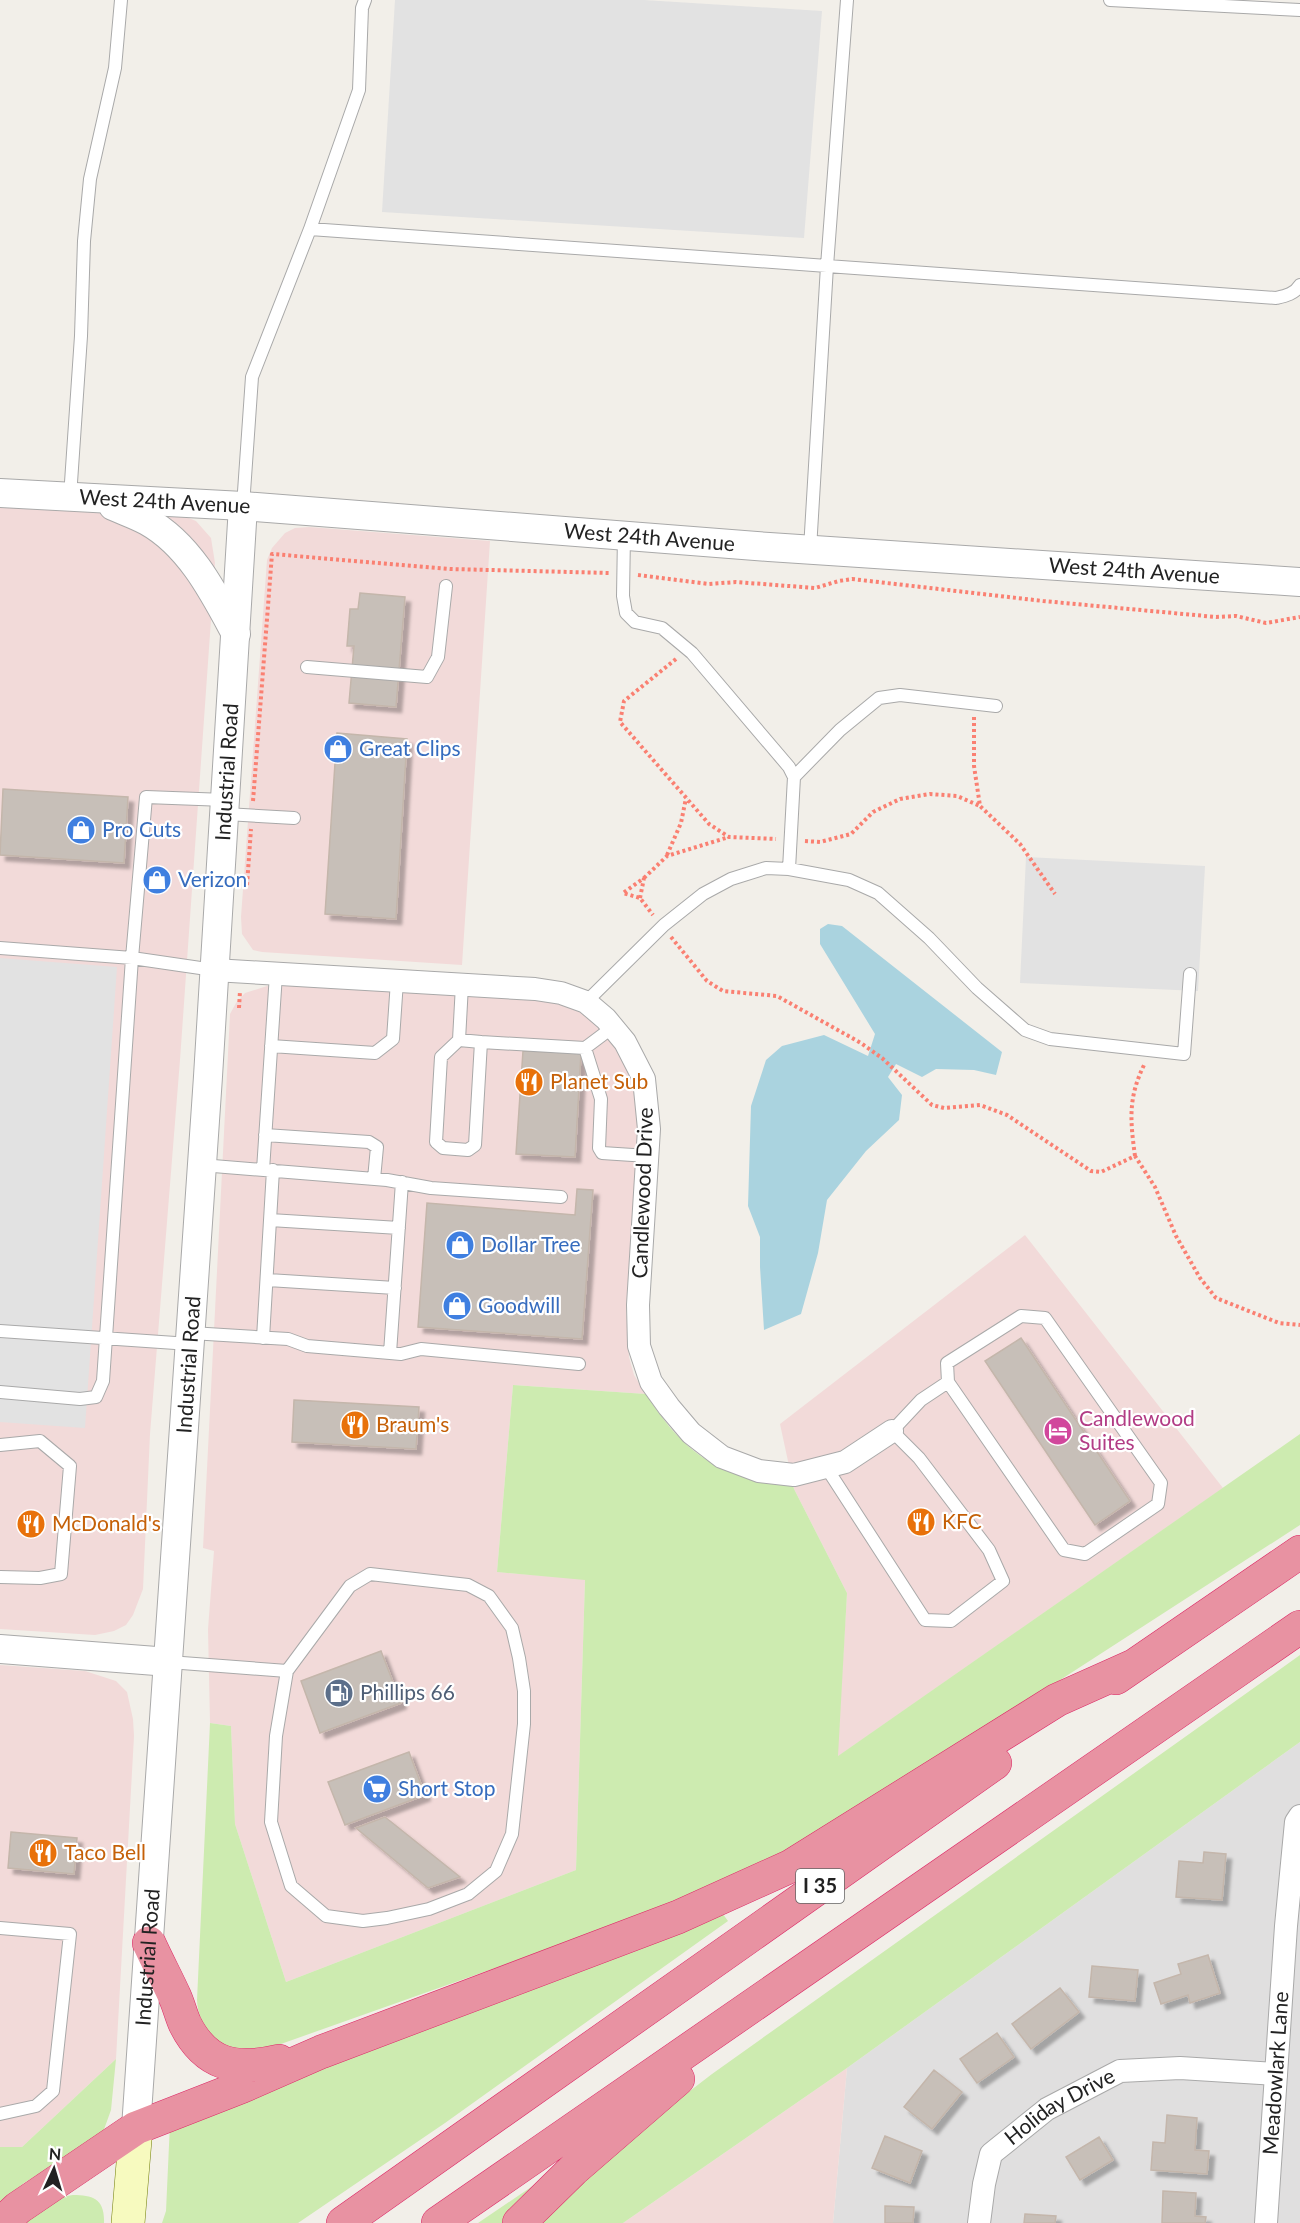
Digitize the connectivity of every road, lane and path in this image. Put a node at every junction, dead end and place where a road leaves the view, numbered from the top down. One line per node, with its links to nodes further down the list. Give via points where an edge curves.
1 (121, 0): 10 (lane, via 115,69 90,179 84,241)
2 (365, 0): 6 (lane, via 359,90)
3 (847, 0): 7 (lane)
4 (1110, 0): 5 (lane)
5 (1300, 10)
6 (310, 229): 7 (lane); 11 (lane, via 252,377)
7 (827, 266): 8 (lane, via 1276,298 1290,295); 13 (lane)
8 (1300, 285)
9 (0, 492): 10 (street, West 24th Avenue)
10 (84, 498): 11 (street, West 24th Avenue); 18 (street, via 149,522 182,550 207,581)
11 (243, 506): 12 (street, West 24th Avenue); 18 (street, Industrial Road)
12 (624, 534): 13 (street, West 24th Avenue); 14 (lane)
13 (810, 549): 15 (street, West 24th Avenue)
14 (624, 574): 17 (path, via 709,584 736,582 815,588 852,579 1216,618 1236,615 1266,623); 19 (lane, via 626,614 635,622 662,628); 26 (path, via 450,569 272,554)
15 (1300, 582)
16 (446, 585): 20 (lane, via 438,657 427,677)
17 (1300, 617)
18 (236, 634): 26 (street, Industrial Road)
19 (688, 650): 23 (lane); 24 (path, via 624,701 620,722)
20 (307, 667)
21 (975, 703): 22 (lane); 23 (lane, via 900,695 879,698 840,730); 25 (path, via 974,766)
22 (996, 706)
23 (794, 777): 29 (lane)
24 (686, 798): 28 (path, via 709,824); 30 (path, via 681,823)
25 (980, 807): 29 (path, via 957,796 930,794 900,799 873,812 851,834 820,842); 34 (path, via 1020,844)
26 (235, 810): 27 (lane); 33 (path); 38 (lane, via 146,797); 39 (street, Industrial Road)
27 (294, 818)
28 (729, 837): 29 (path); 30 (path)
29 (791, 840): 31 (lane)
30 (667, 856): 32 (path)
31 (789, 869): 36 (lane, via 766,868 731,879 703,894); 51 (lane, via 849,880 878,892 1025,1030 1050,1039)
32 (644, 878): 35 (path); 35 (path, via 623,893)
33 (247, 885)
34 (1055, 894)
35 (640, 898): 36 (path)
36 (662, 927): 44 (lane); 54 (path, via 707,981 723,991 777,996 861,1042 932,1104 944,1108 980,1105 1007,1115 1091,1171 1101,1172)
37 (0, 948): 38 (lane)
38 (132, 958): 39 (lane); 66 (lane)
39 (227, 971): 40 (street, Candlewood Drive); 45 (path); 55 (street, Industrial Road)
40 (276, 974): 42 (street, Candlewood Drive); 49 (lane)
41 (1190, 974): 51 (lane, via 1184,1054)
42 (397, 981): 43 (street, Candlewood Drive); 49 (lane, via 393,1039 375,1053)
43 (462, 985): 44 (street, Candlewood Drive, via 535,989); 47 (lane)
44 (586, 1002): 46 (street, Candlewood Drive)
45 (239, 1008)
46 (613, 1027): 50 (lane); 53 (street, Candlewood Drive, via 644,1079)
47 (459, 1040): 48 (lane); 48 (lane, via 441,1057 436,1142 444,1148 468,1150 475,1145)
48 (482, 1042): 50 (lane)
49 (271, 1046): 52 (lane)
50 (585, 1048): 53 (lane, via 601,1099 599,1148 602,1153)
51 (1151, 1051): 54 (path, via 1132,1097)
52 (265, 1135): 56 (lane); 57 (lane, via 369,1142 377,1147)
53 (648, 1156): 75 (street, Candlewood Drive, via 638,1305 639,1346 651,1382 691,1433 722,1457 759,1471 794,1475)
54 (1135, 1156): 64 (path, via 1155,1187 1176,1236 1216,1298 1279,1323)
55 (201, 1165): 56 (lane); 68 (street, Industrial Road)
56 (268, 1170): 57 (lane); 60 (lane)
57 (374, 1179): 58 (lane)
58 (402, 1182): 59 (lane, via 431,1188); 61 (lane)
59 (561, 1197)
60 (270, 1220): 61 (lane); 62 (lane)
61 (399, 1228): 63 (lane)
62 (268, 1280): 63 (lane); 67 (lane)
63 (395, 1288): 69 (lane)
64 (1300, 1325)
65 (0, 1331): 66 (lane)
66 (107, 1338): 68 (lane); 72 (lane, via 103,1381 96,1397)
67 (264, 1338): 68 (lane); 69 (lane)
68 (190, 1339): 80 (street, Industrial Road)
69 (390, 1353): 70 (lane, via 421,1349)
70 (579, 1364)
71 (948, 1382): 71 (lane, via 1064,1550 1085,1554 1158,1504 1161,1483 1045,1318 1021,1316 947,1363); 73 (lane, via 921,1400)
72 (0, 1392)
73 (892, 1431): 75 (street, Candlewood Drive, via 845,1462); 75 (lane, via 919,1458 989,1550 1003,1581 951,1621 925,1620)
74 (0, 1445): 77 (lane, via 40,1441 70,1466 61,1574)
75 (826, 1467)
76 (1300, 1552): 81 (highway, I 35)
77 (0, 1577)
78 (1300, 1627): 86 (highway)
79 (0, 1649): 80 (street)
80 (169, 1662): 82 (lane); 85 (street, Industrial Road)
81 (1133, 1666): 87 (highway, via 1057,1700 791,1866 678,1917); 93 (highway, I 35)
82 (287, 1671): 82 (lane, via 276,1737 271,1822 291,1886 326,1916 363,1921 429,1909 468,1894 495,1871 512,1834 524,1691 512,1628 489,1596 468,1585 370,1574 350,1586)
83 (1300, 1816): 88 (street, Meadowlark Lane, via 1296,1822 1286,1926)
84 (0, 1928): 89 (lane, via 70,1934 53,2091 36,2106)
85 (149, 1943): 87 (highway, via 198,2045 225,2064 257,2066); 90 (street, Industrial Road)
86 (739, 2015): 94 (highway); 95 (highway, via 691,2068 573,2170)
87 (321, 2052): 90 (highway)
88 (1276, 2074): 96 (street, Holiday Drive, via 1180,2068 1120,2071 1047,2109 992,2154); 97 (street, Meadowlark Lane)
89 (0, 2114)
90 (136, 2128): 91 (highway); 92 (main road, Industrial Road)
91 (2, 2223)
92 (128, 2223)
93 (343, 2223)
94 (438, 2223)
95 (519, 2223)
96 (979, 2223)
97 (1266, 2223)

